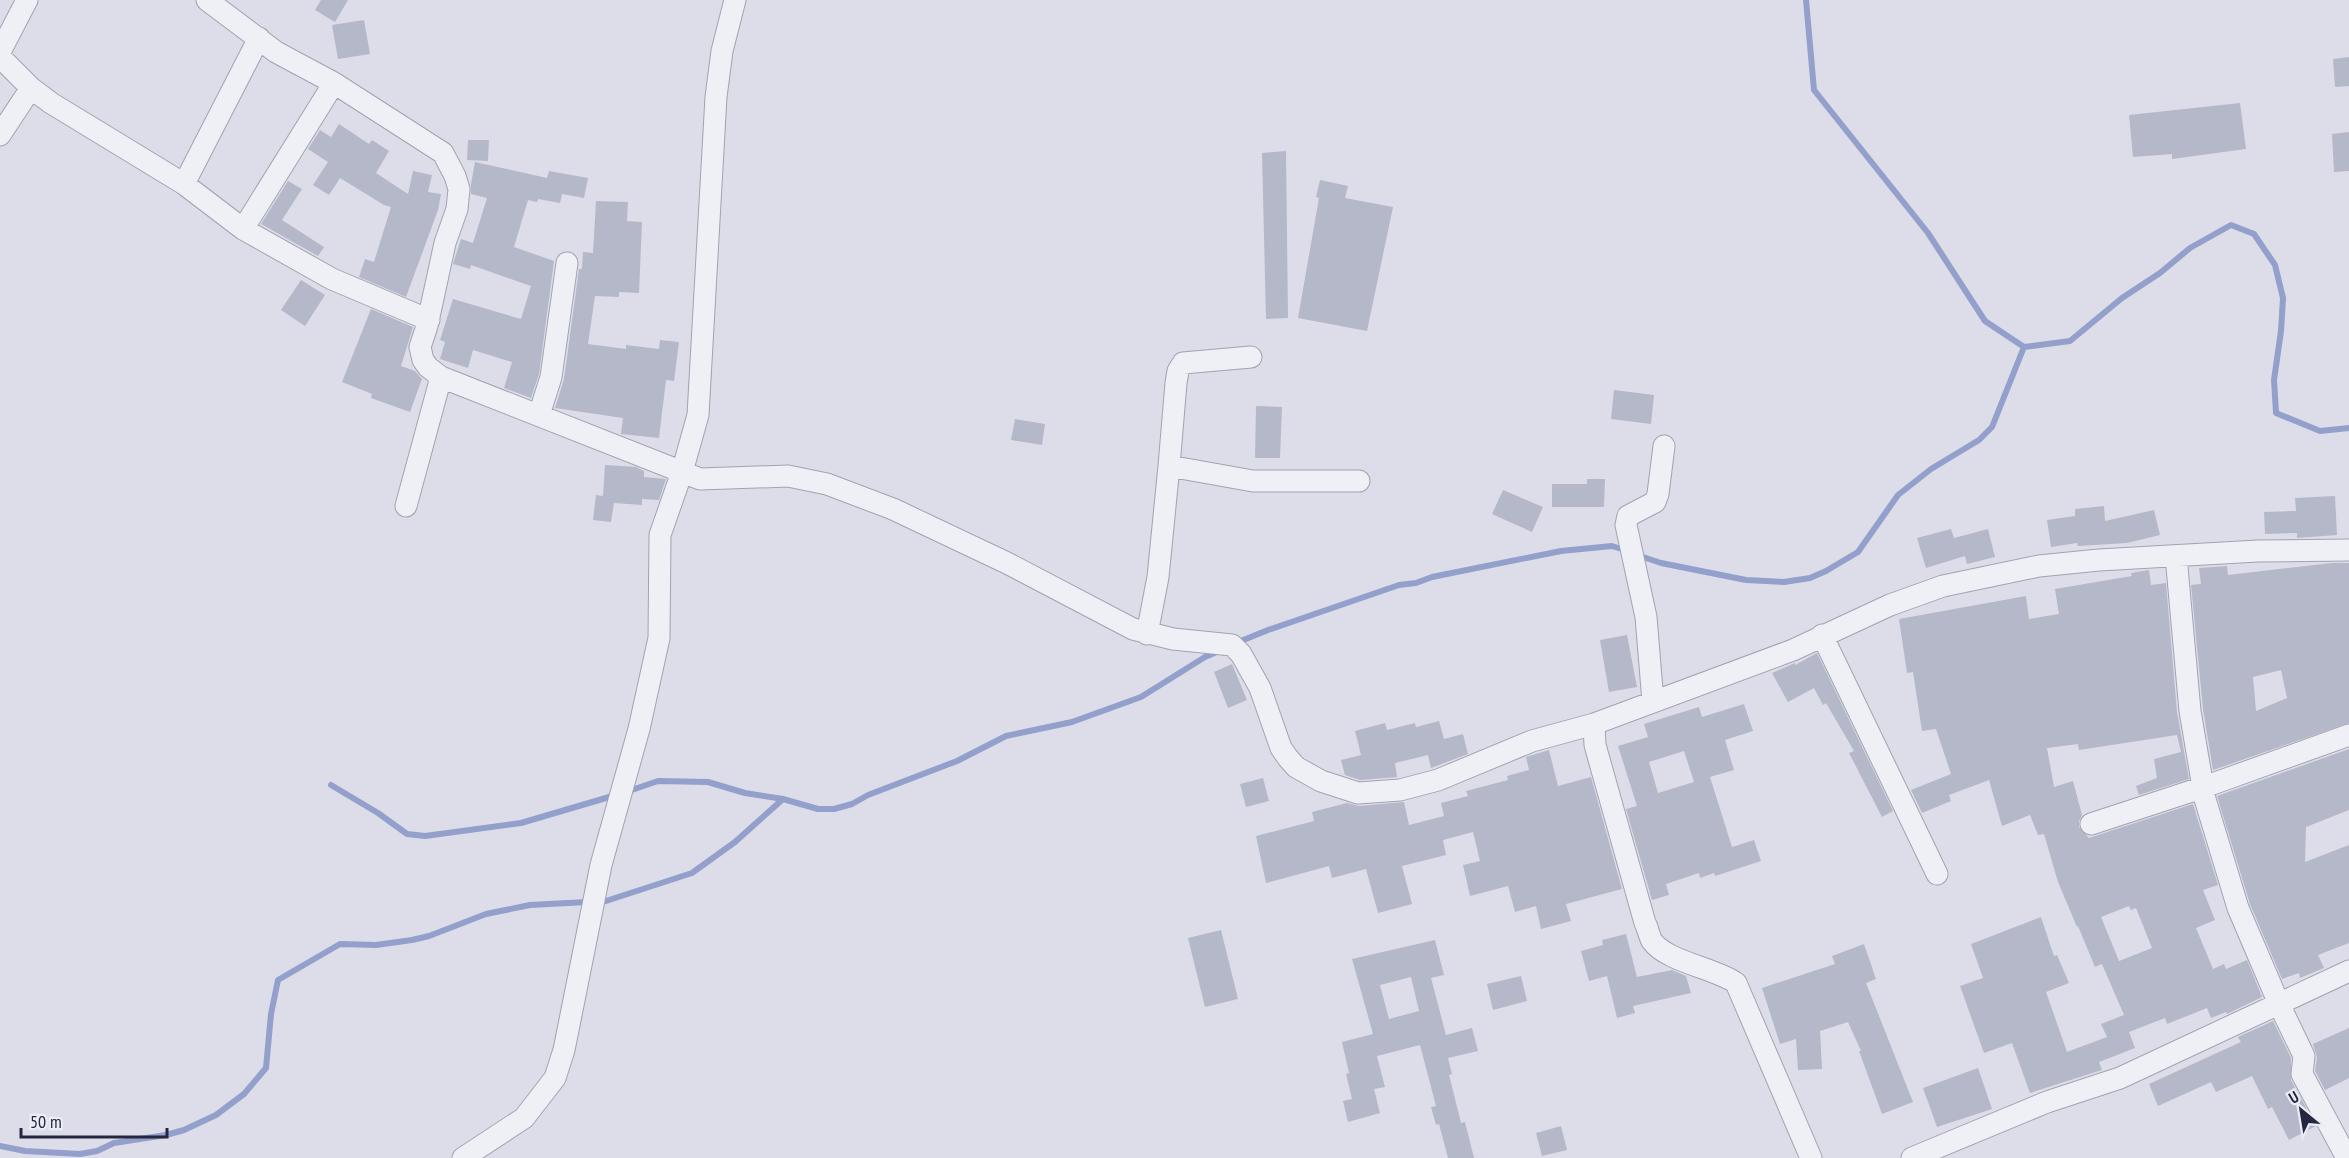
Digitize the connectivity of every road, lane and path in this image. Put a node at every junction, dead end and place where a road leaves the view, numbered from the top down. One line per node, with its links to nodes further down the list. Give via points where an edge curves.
1 (27, 0): 5 (street)
2 (207, 0): 4 (street)
3 (735, 0): 19 (street, via 716,97 698,415)
4 (259, 38): 7 (street, via 276,52); 10 (street)
5 (0, 52)
6 (0, 57): 8 (street)
7 (334, 83): 11 (street); 13 (street, via 443,153 455,176 459,189 457,209 445,243)
8 (31, 88): 9 (street); 10 (street)
9 (0, 135)
10 (184, 184): 11 (street)
11 (243, 229): 13 (street, via 332,279)
12 (567, 263): 16 (street, via 551,376)
13 (429, 320): 15 (street, via 420,347 428,368)
14 (1251, 357): 18 (street, via 1184,363 1176,383)
15 (441, 377): 16 (street); 21 (street)
16 (539, 415): 19 (street)
17 (1664, 446): 26 (street, via 1658,494 1654,502 1628,516 1626,525 1646,616)
18 (1169, 466): 20 (street, via 1253,481); 24 (street, via 1158,577)
19 (682, 472): 24 (street, via 700,479 788,476 827,484 893,509); 34 (street, via 660,535 659,638 639,729 601,865 564,1050 555,1078 524,1118)
20 (1359, 481)
21 (406, 506)
22 (2349, 550): 23 (street)
23 (2176, 556): 25 (street, via 2039,566 1943,586 1890,604); 29 (street, via 2190,711)
24 (1147, 634): 27 (street, via 1237,648 1260,688 1288,758 1321,782 1358,793 1400,790 1438,780 1532,741)
25 (1822, 635): 26 (street, via 1793,650); 31 (street)
26 (1653, 702): 27 (street)
27 (1594, 724): 35 (street, via 1595,745 1653,942 1668,953 1736,983)
28 (2349, 735): 29 (street)
29 (2204, 787): 30 (street); 33 (street, via 2238,908)
30 (2091, 824)
31 (1937, 874)
32 (2349, 971): 33 (street)
33 (2279, 1004): 36 (street, via 2120,1078 2047,1102); 37 (street, via 2304,1056 2302,1074 2306,1085)
34 (462, 1158)
35 (1811, 1158)
36 (1912, 1158)
37 (2347, 1158)

